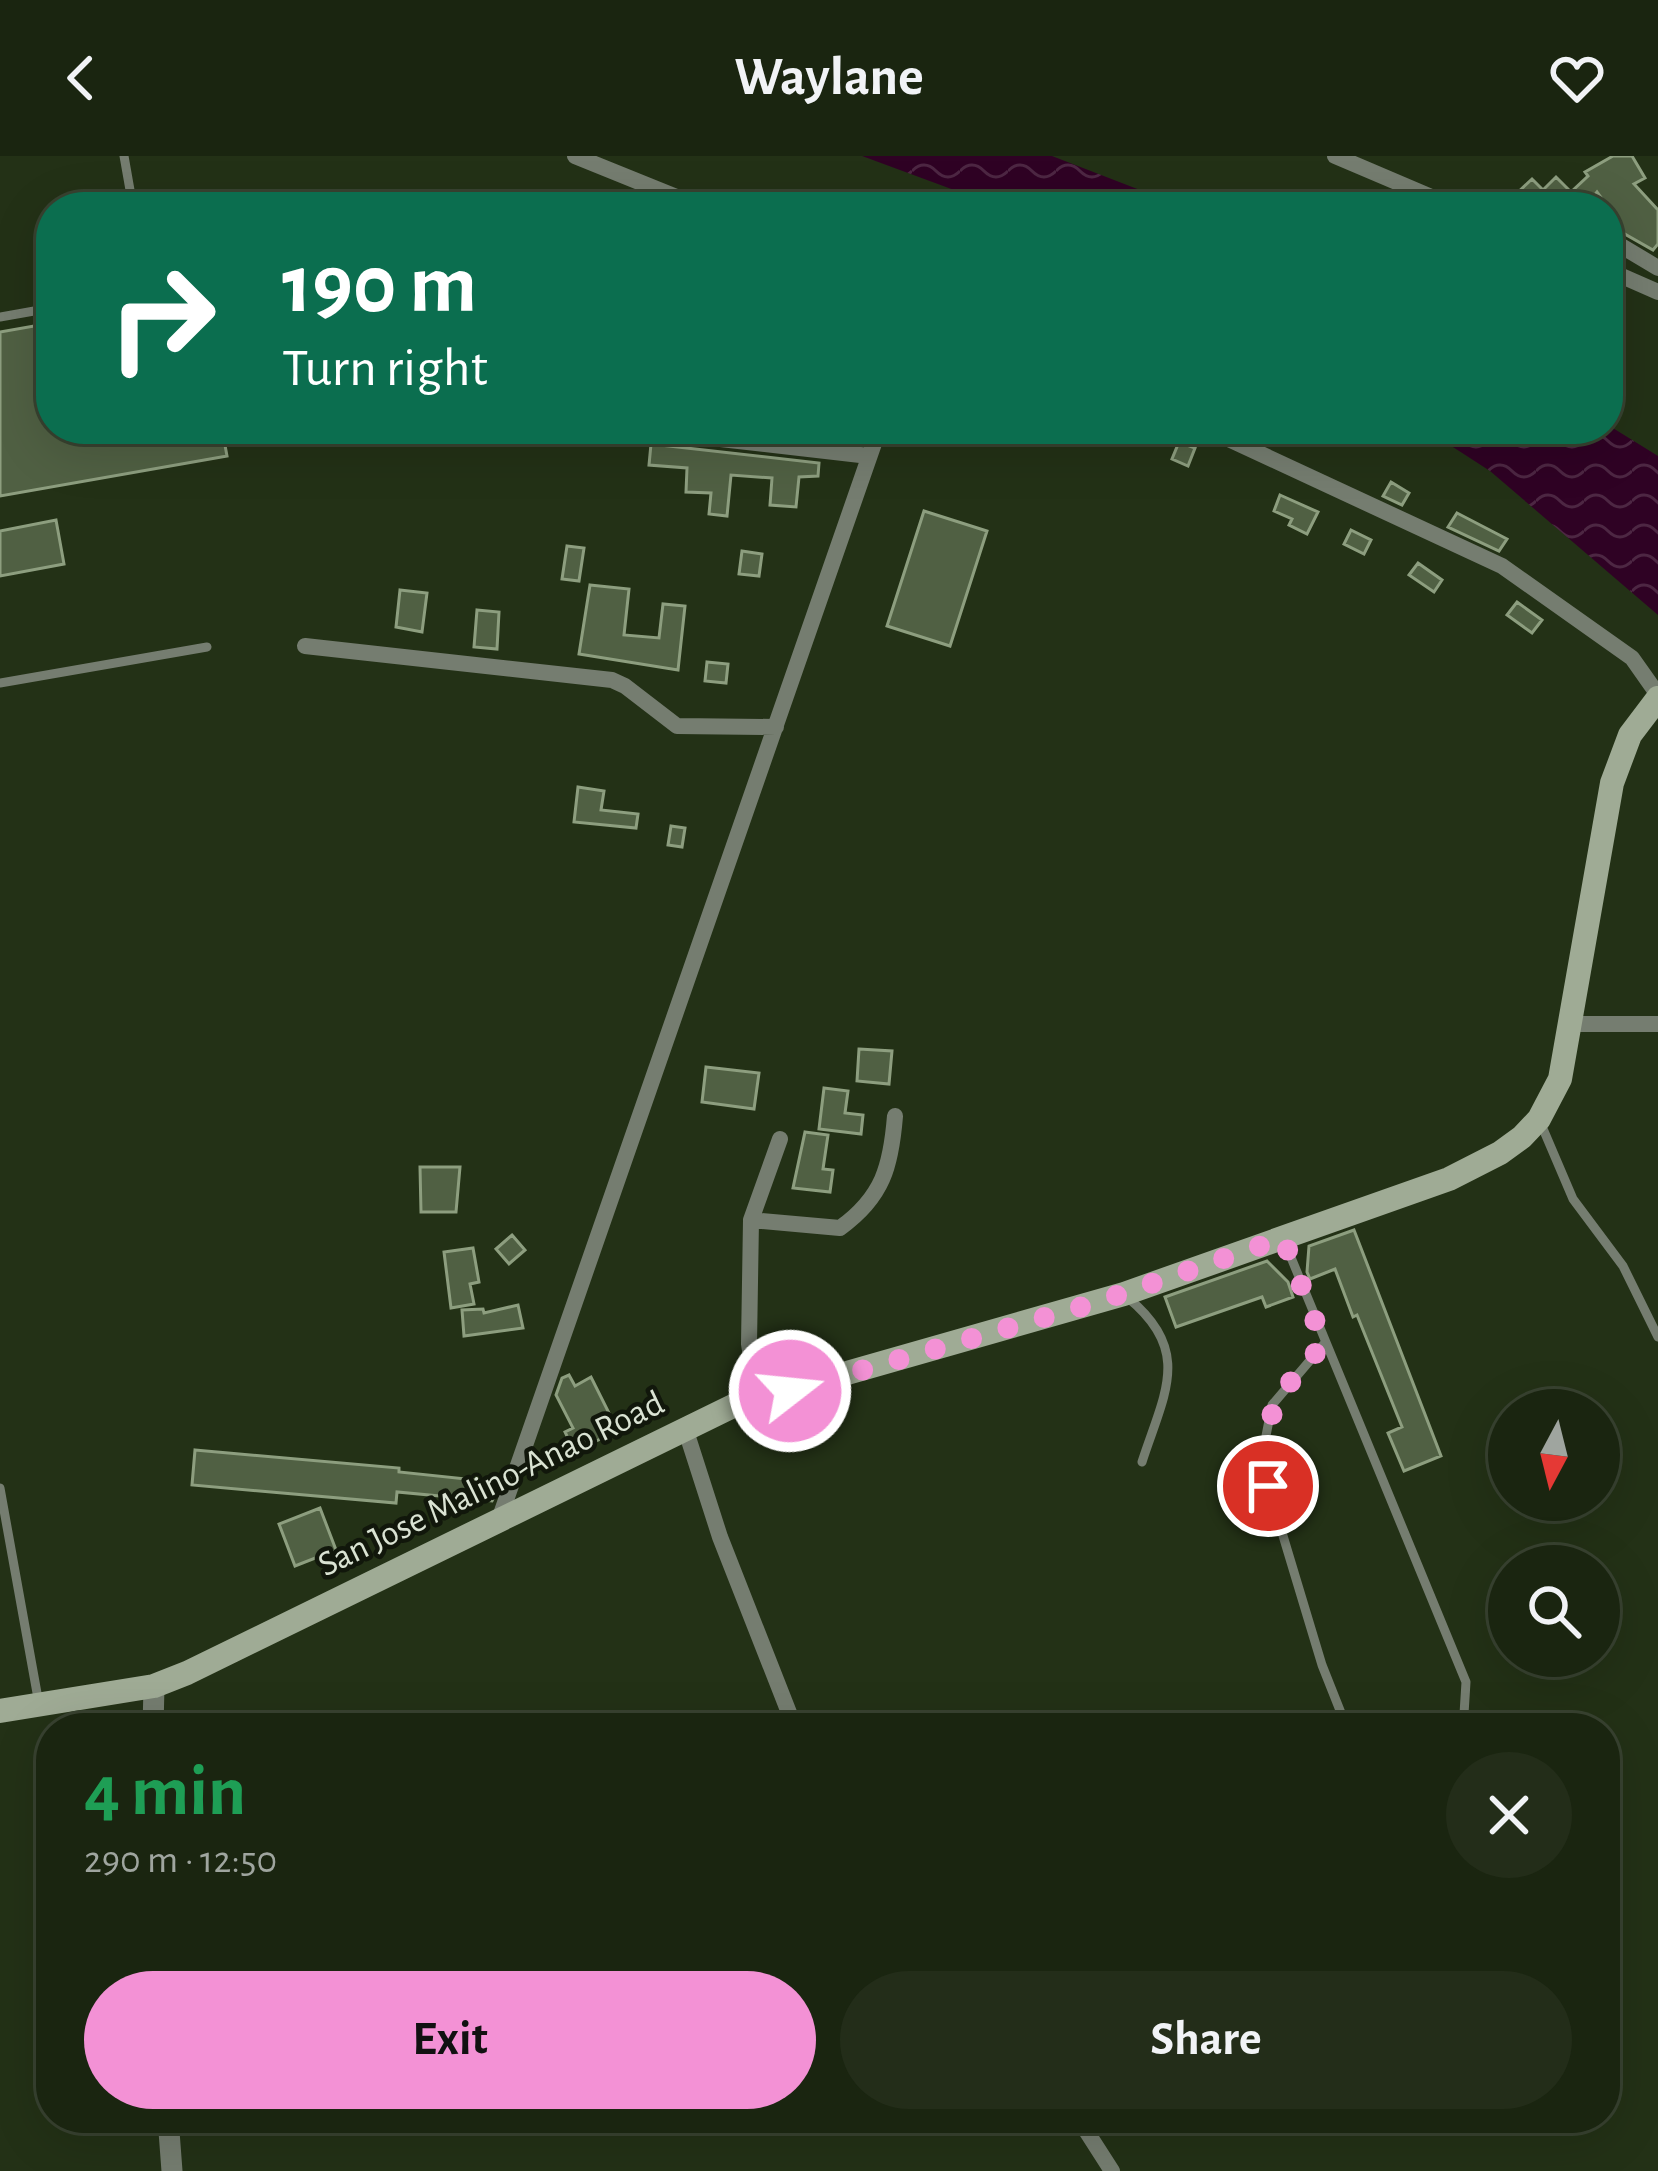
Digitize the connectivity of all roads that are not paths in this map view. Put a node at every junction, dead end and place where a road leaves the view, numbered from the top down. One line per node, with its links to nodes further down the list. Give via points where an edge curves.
1 (124, 156): 4 (lane)
2 (575, 156): 5 (street)
3 (1335, 156): 6 (street)
4 (131, 192)
5 (663, 192)
6 (1420, 192)
7 (1623, 247): 8 (street)
8 (1658, 268)
9 (1623, 277): 10 (street)
10 (1658, 292)
11 (36, 311): 12 (lane)
12 (0, 317)
13 (764, 444): 16 (street)
14 (873, 444): 16 (street)
15 (1239, 444): 20 (street, via 1502,566 1632,658)
16 (869, 456): 21 (street)
17 (304, 646): 21 (street, via 612,680 676,726)
18 (207, 647): 19 (lane)
19 (0, 683)
20 (1658, 697): 22 (main road, San Jose Malino-Anao Road, via 1630,735 1612,783)
21 (776, 727): 36 (street)
22 (1571, 1024): 23 (street); 25 (main road, San Jose Malino-Anao Road, via 1560,1079)
23 (1658, 1024)
24 (895, 1116): 27 (street, via 888,1172 840,1228)
25 (1538, 1120): 28 (main road, San Jose Malino-Anao Road, via 1477,1167); 30 (lane, via 1573,1199 1623,1266)
26 (780, 1138): 27 (street)
27 (752, 1220): 32 (street, via 748,1344 755,1382)
28 (1283, 1238): 29 (main road, San Jose Malino-Anao Road); 31 (lane)
29 (1124, 1294): 32 (main road, San Jose Malino-Anao Road); 34 (lane, via 1153,1318 1169,1352 1168,1382)
30 (1658, 1337)
31 (1324, 1344): 42 (lane, via 1272,1405 1262,1451); 43 (lane, via 1466,1682)
32 (748, 1402): 33 (main road, San Jose Malino-Anao Road)
33 (685, 1429): 36 (main road, San Jose Malino-Anao Road); 41 (street)
34 (1142, 1462)
35 (0, 1488): 38 (lane)
36 (499, 1520): 37 (main road, San Jose Malino-Anao Road)
37 (154, 1686): 38 (main road, San Jose Malino-Anao Road); 40 (street)
38 (39, 1705): 39 (main road, San Jose Malino-Anao Road)
39 (0, 1711)
40 (153, 1713)
41 (789, 1713)
42 (1341, 1713)
43 (1464, 1713)
44 (169, 2133): 46 (street)
45 (1088, 2133): 47 (street)
46 (172, 2171)
47 (1112, 2171)

